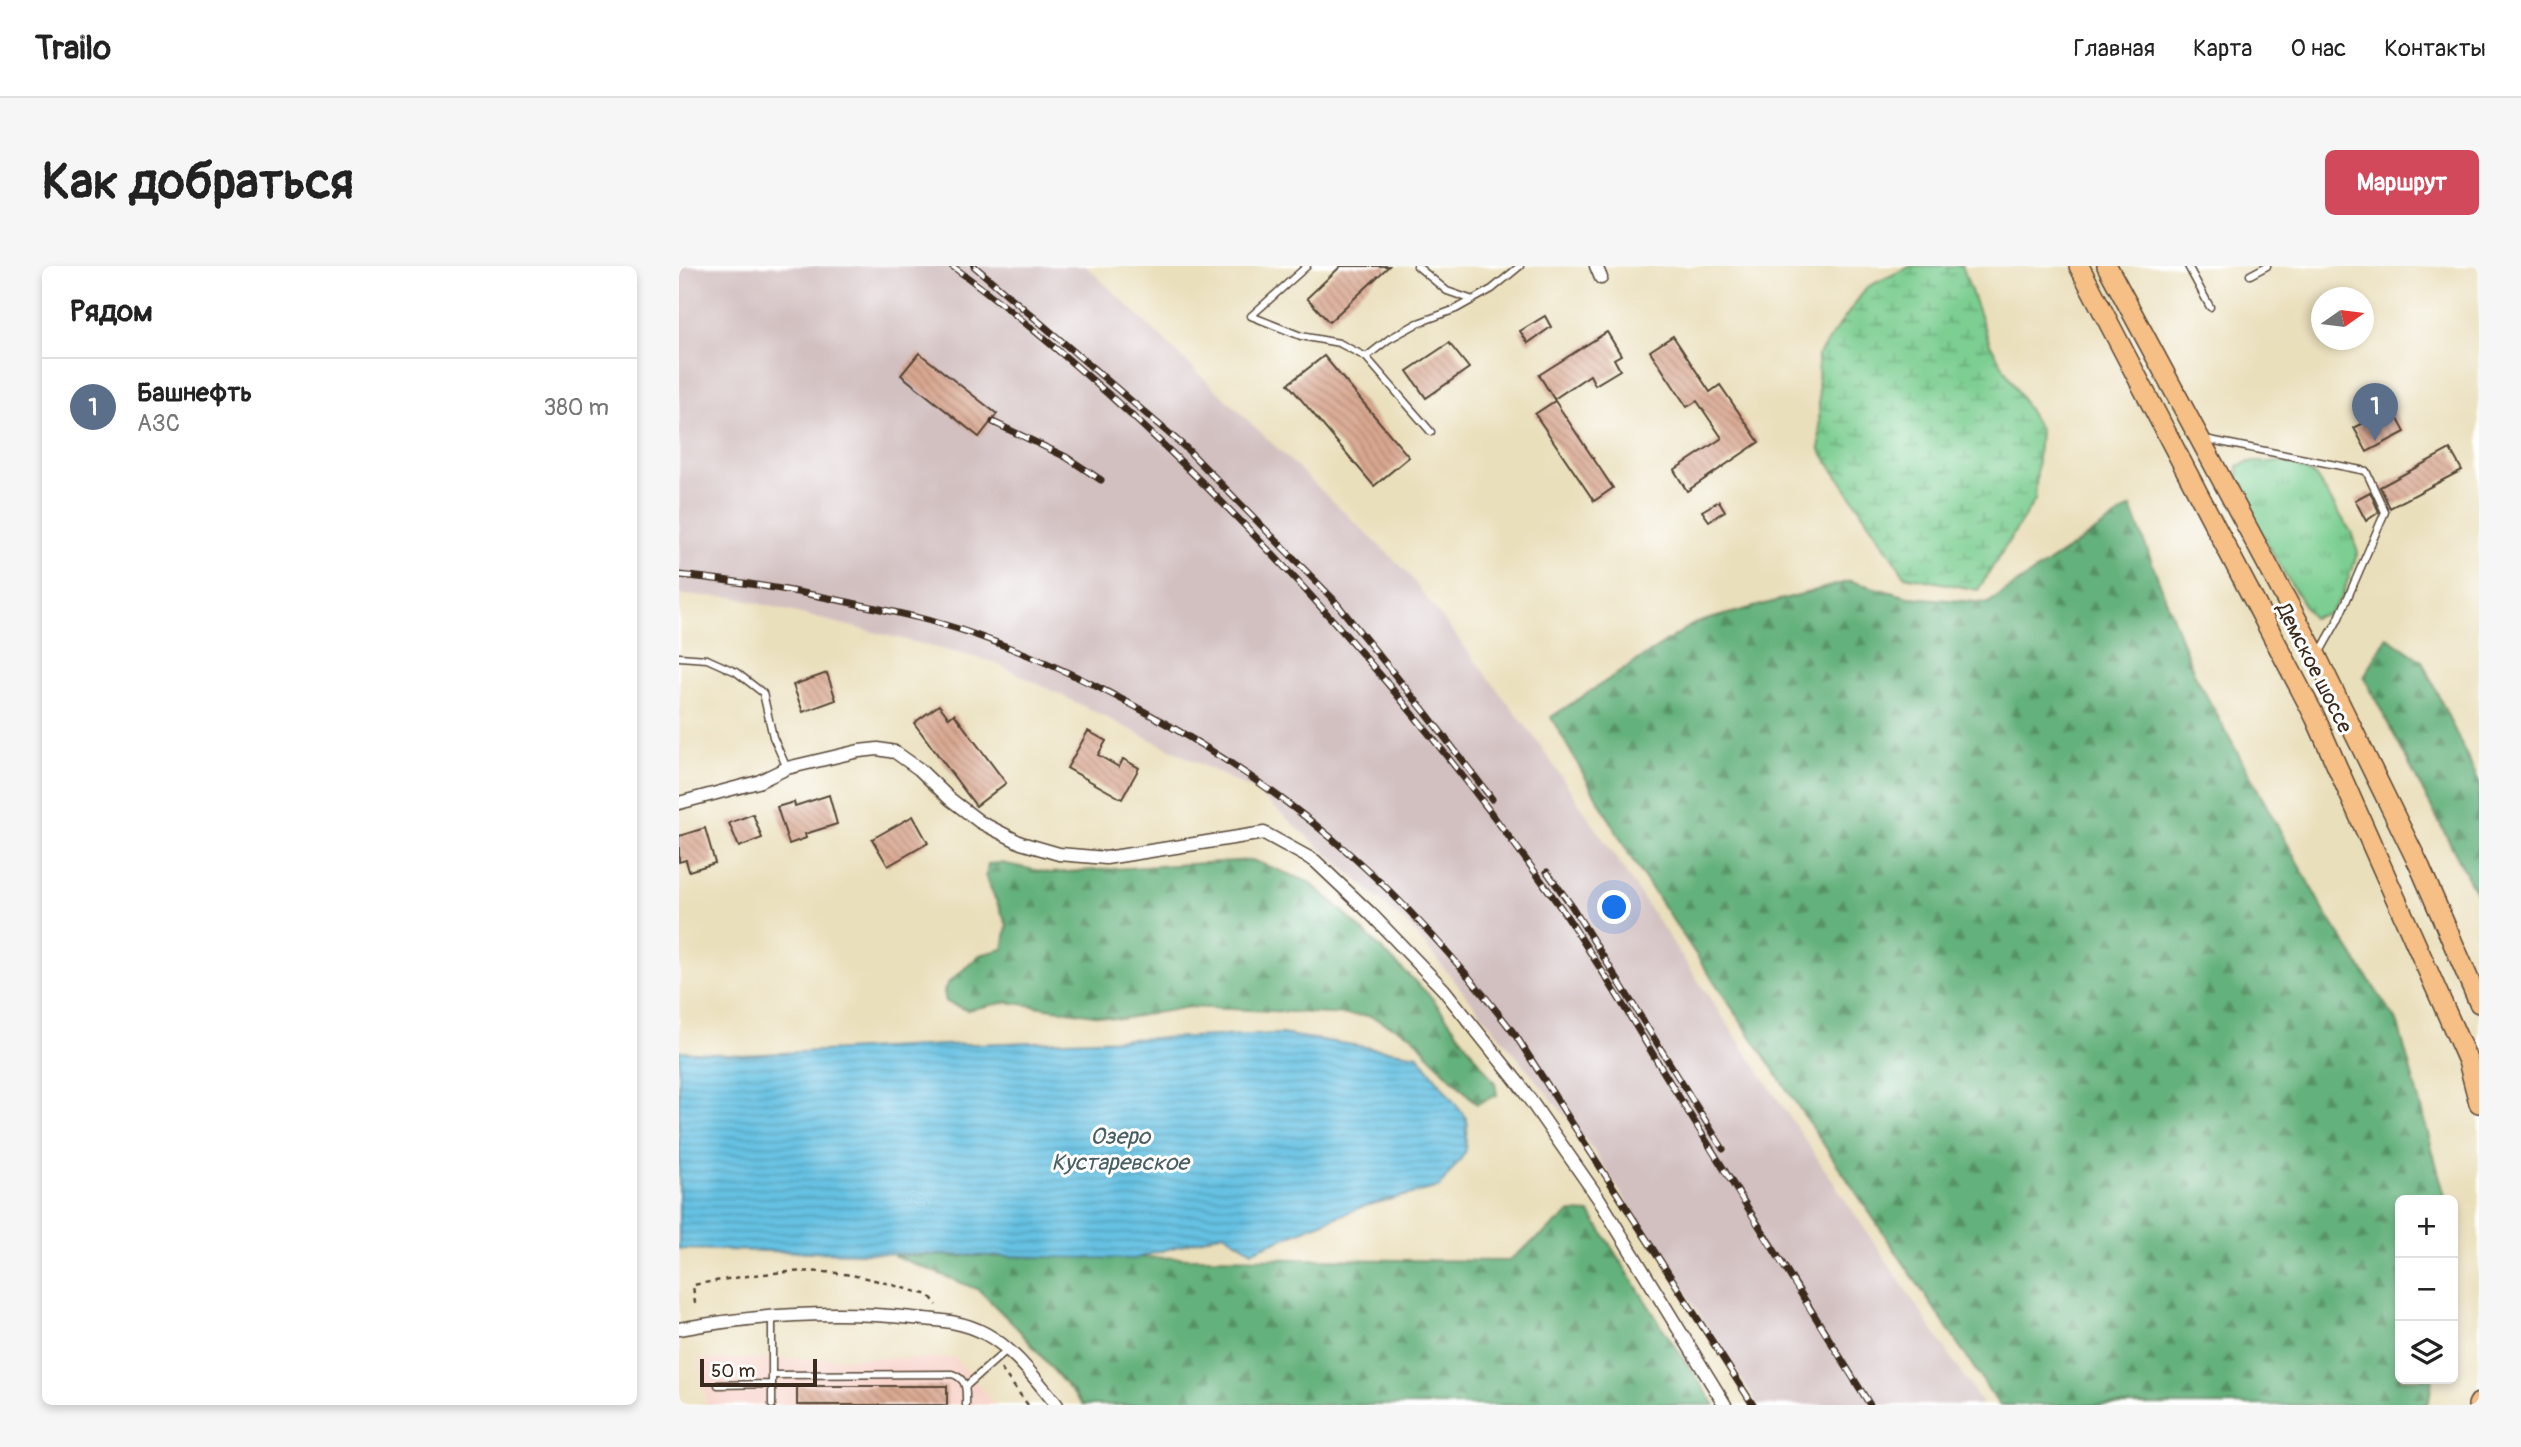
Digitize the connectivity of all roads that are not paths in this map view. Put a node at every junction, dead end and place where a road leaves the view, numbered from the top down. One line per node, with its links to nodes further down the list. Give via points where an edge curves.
1 (1307, 266): 11 (lane, via 1251,316)
2 (1417, 266): 9 (lane, via 1447,291)
3 (1520, 266): 9 (lane)
4 (2079, 266): 19 (main road, Демское шоссе, via 2315,717 2468,1061)
5 (2107, 266): 13 (main road, Демское шоссе)
6 (2188, 266): 10 (lane)
7 (2267, 266): 8 (lane)
8 (2251, 275)
9 (1473, 300): 11 (lane, via 1418,323)
10 (2210, 307)
11 (1366, 356): 12 (lane)
12 (1431, 432)
13 (2200, 438): 15 (main road, Демское шоссе); 15 (lane, via 2366,471 2385,512)
14 (679, 657): 16 (lane, via 707,659 736,672 763,693 773,737)
15 (2317, 657): 18 (main road, Демское шоссе, via 2420,867)
16 (787, 768): 17 (street, via 758,782); 30 (street, via 859,751 895,751 979,822 1021,843 1059,854 1106,858 1264,833 1315,861 1435,981 1519,1084 1599,1199)
17 (679, 803)
18 (2479, 1003)
19 (2479, 1103)
20 (772, 1318): 21 (street); 22 (street, via 861,1314 950,1321 980,1331); 23 (lane)
21 (679, 1329)
22 (1008, 1349): 26 (lane); 29 (street)
23 (772, 1375): 24 (lane); 26 (lane, via 952,1374)
24 (772, 1384): 25 (lane); 27 (lane)
25 (718, 1385)
26 (967, 1386): 28 (lane)
27 (772, 1405)
28 (967, 1405)
29 (1058, 1405)
30 (1725, 1405)

